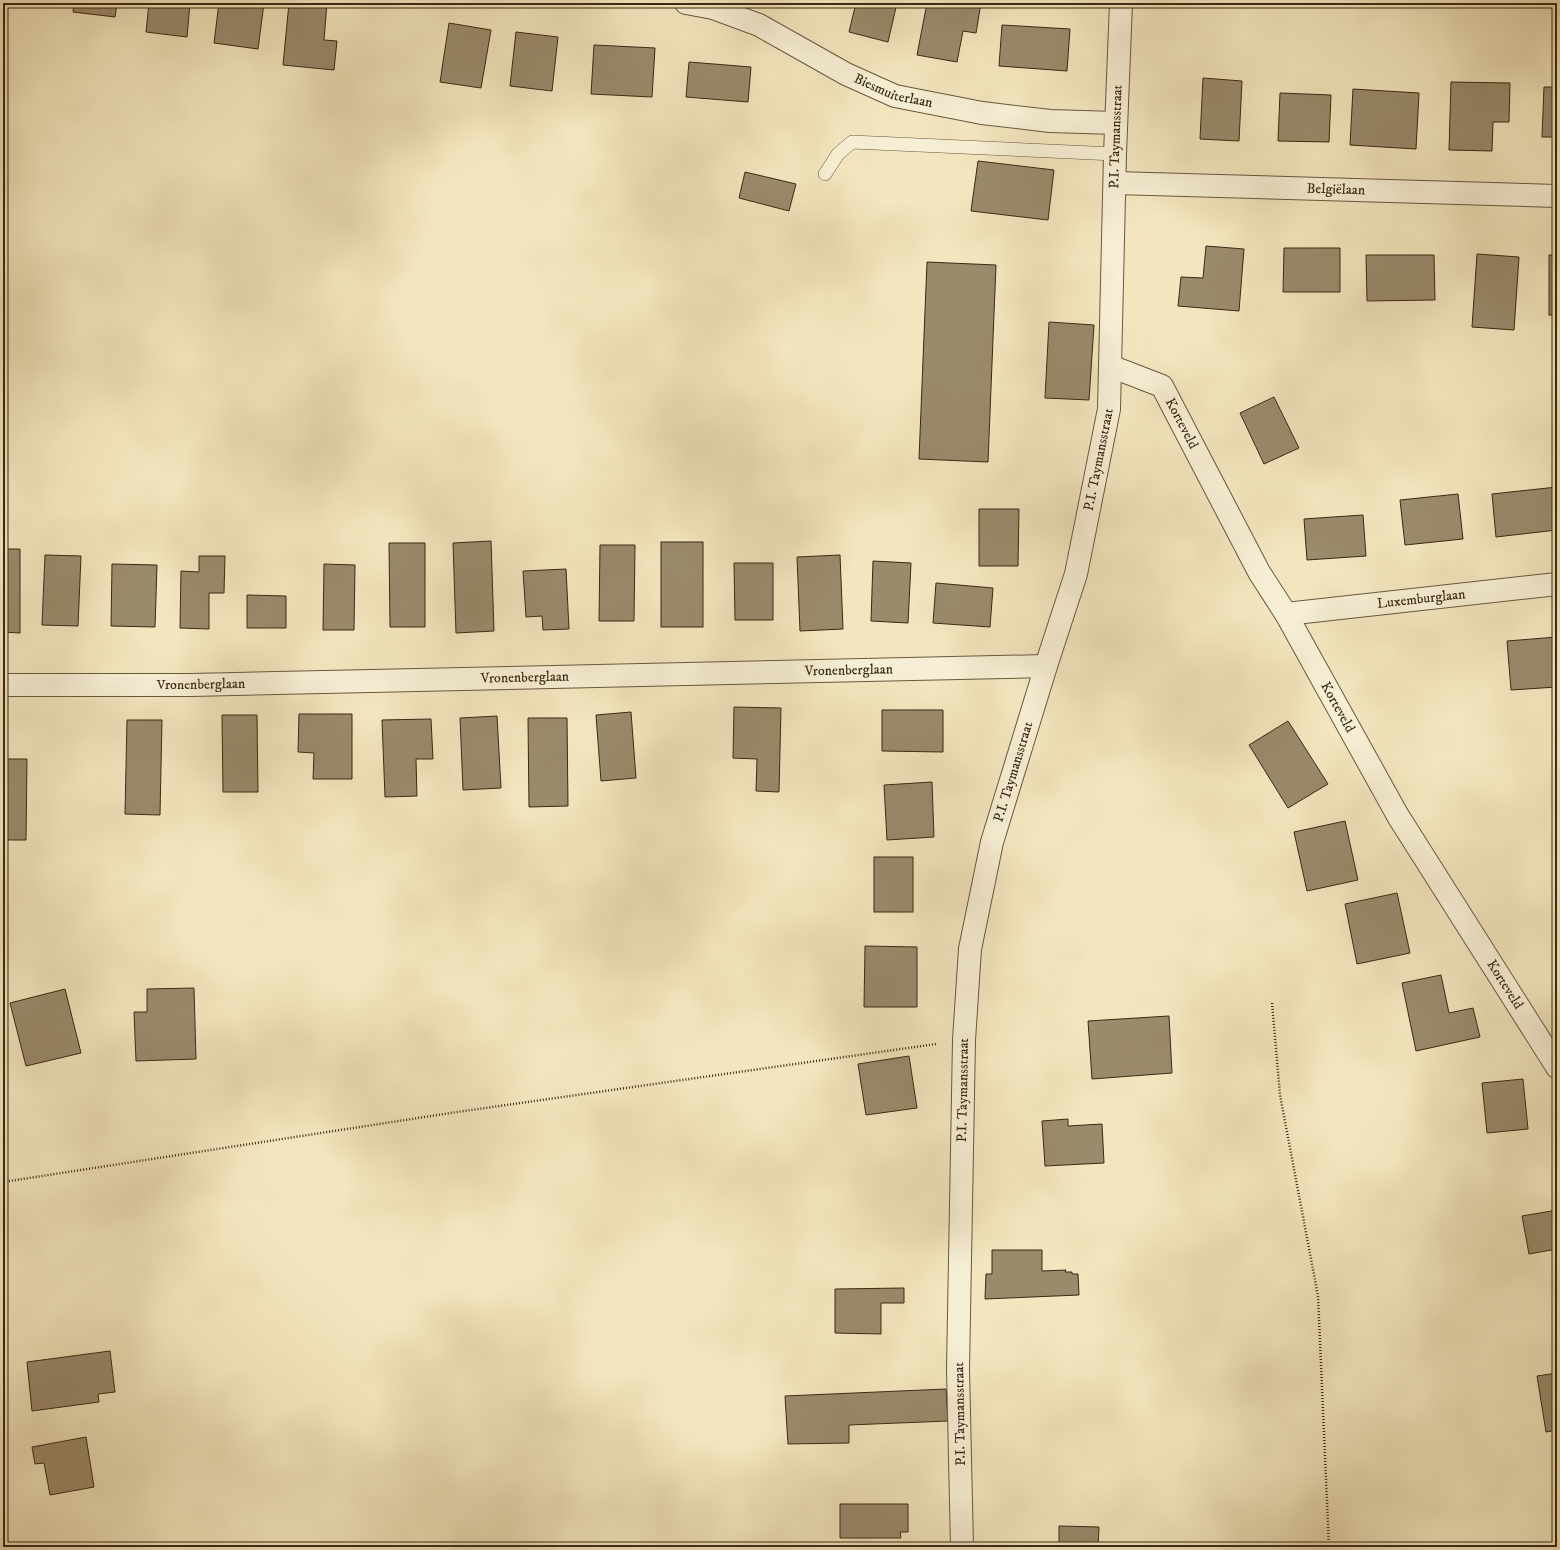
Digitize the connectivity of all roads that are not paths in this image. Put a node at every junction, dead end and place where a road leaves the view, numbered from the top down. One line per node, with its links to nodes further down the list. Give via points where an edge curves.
1 (686, 3): 3 (street, Biesmuiterlaan)
2 (1121, 3): 4 (street, P.I. Taymansstraat)
3 (713, 6): 4 (street, Biesmuiterlaan, via 759,25 846,74 895,96 982,113 1050,121)
4 (1116, 123): 5 (street, P.I. Taymansstraat)
5 (1115, 154): 6 (lane, via 852,142 838,154); 7 (street, P.I. Taymansstraat)
6 (825, 174)
7 (1115, 183): 8 (street, Belgiëlaan); 9 (street, P.I. Taymansstraat)
8 (1557, 196)
9 (1110, 366): 11 (street, Korteveld, via 1162,386 1259,572); 12 (street, P.I. Taymansstraat, via 1109,409 1076,574)
10 (1557, 584): 11 (street, Luxemburglaan)
11 (1286, 614): 14 (street, Korteveld, via 1398,816)
12 (1046, 666): 13 (street, Vronenberglaan); 15 (street, P.I. Taymansstraat, via 992,842 970,949 964,1040 958,1369)
13 (3, 686)
14 (1557, 1067)
15 (962, 1547)

